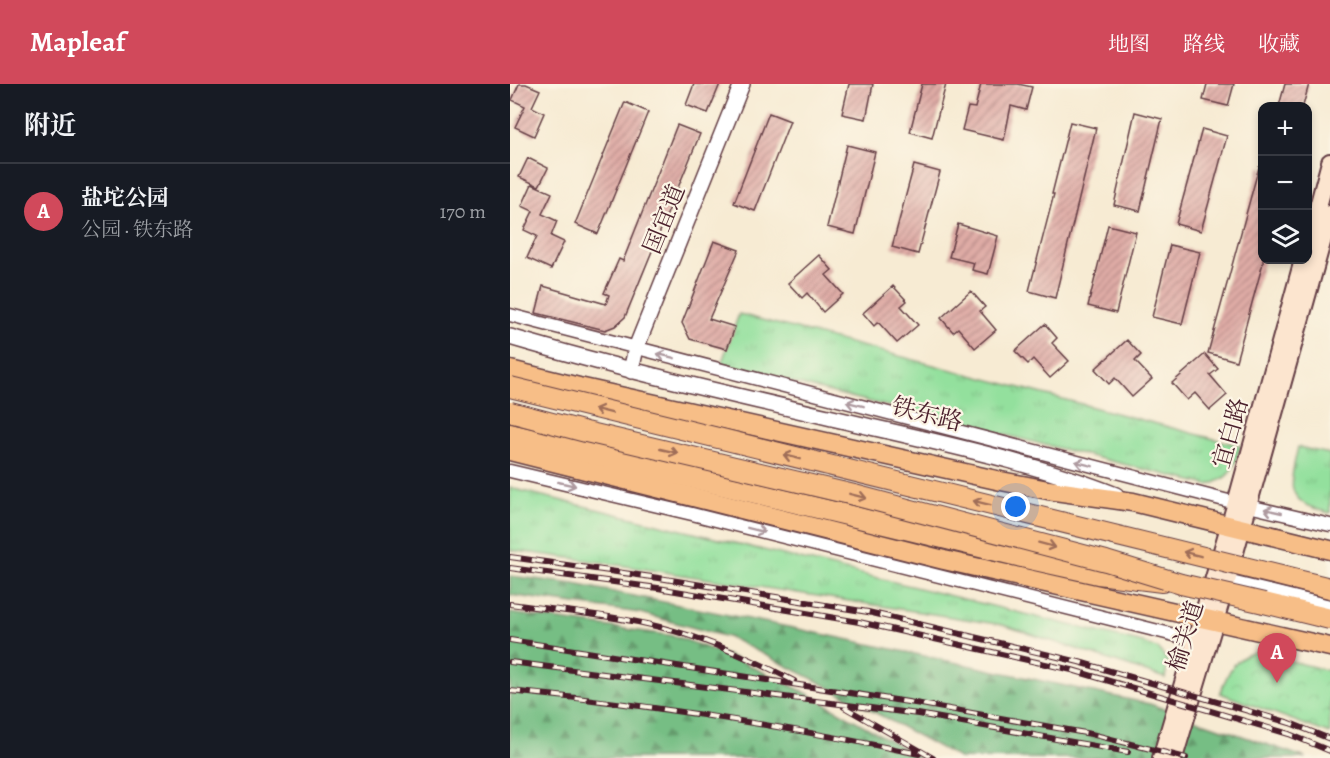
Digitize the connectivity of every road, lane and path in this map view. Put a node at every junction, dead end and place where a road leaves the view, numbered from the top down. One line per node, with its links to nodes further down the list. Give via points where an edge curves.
1 (742, 84): 8 (street, 国宜道)
2 (1330, 162): 4 (main road)
3 (1330, 214): 17 (main road, 宜白路)
4 (1312, 229)
5 (1302, 264): 17 (main road, 宜白路)
6 (510, 315): 8 (street, 铁东路)
7 (510, 337): 10 (street, 铁东路)
8 (636, 348): 10 (street, 国宜道); 17 (street, 铁东路, one-way to 8)
9 (510, 370): 16 (main road, via 1001,481)
10 (631, 371): 16 (street, 铁东路, via 927,440 1057,475)
11 (510, 387): 23 (highway, one-way to 11, bridge)
12 (510, 412): 22 (highway, one-way to 22, bridge, via 854,495)
13 (510, 434): 22 (highway, bridge, via 1041,562 1107,576)
14 (510, 451): 26 (main road, via 944,560)
15 (510, 471): 27 (street, one-way to 27)
16 (1133, 502): 19 (main road, 铁东路)
17 (1242, 504): 18 (street, 铁东路, one-way to 17); 19 (main road, 宜白路)
18 (1330, 525)
19 (1235, 527): 20 (main road, 铁东路); 21 (main road, 榆关道); 26 (main road, 宜白路)
20 (1330, 550)
21 (1227, 581): 24 (street); 26 (main road, 榆关道)
22 (1181, 584): 25 (highway, bridge)
23 (1330, 588)
24 (1330, 606)
25 (1330, 618)
26 (1208, 620): 27 (main road, 榆关道); 28 (main road)
27 (1201, 642): 29 (main road, 榆关道); 30 (main road, 榆关道)
28 (1330, 647)
29 (1161, 758)
30 (1174, 758)

